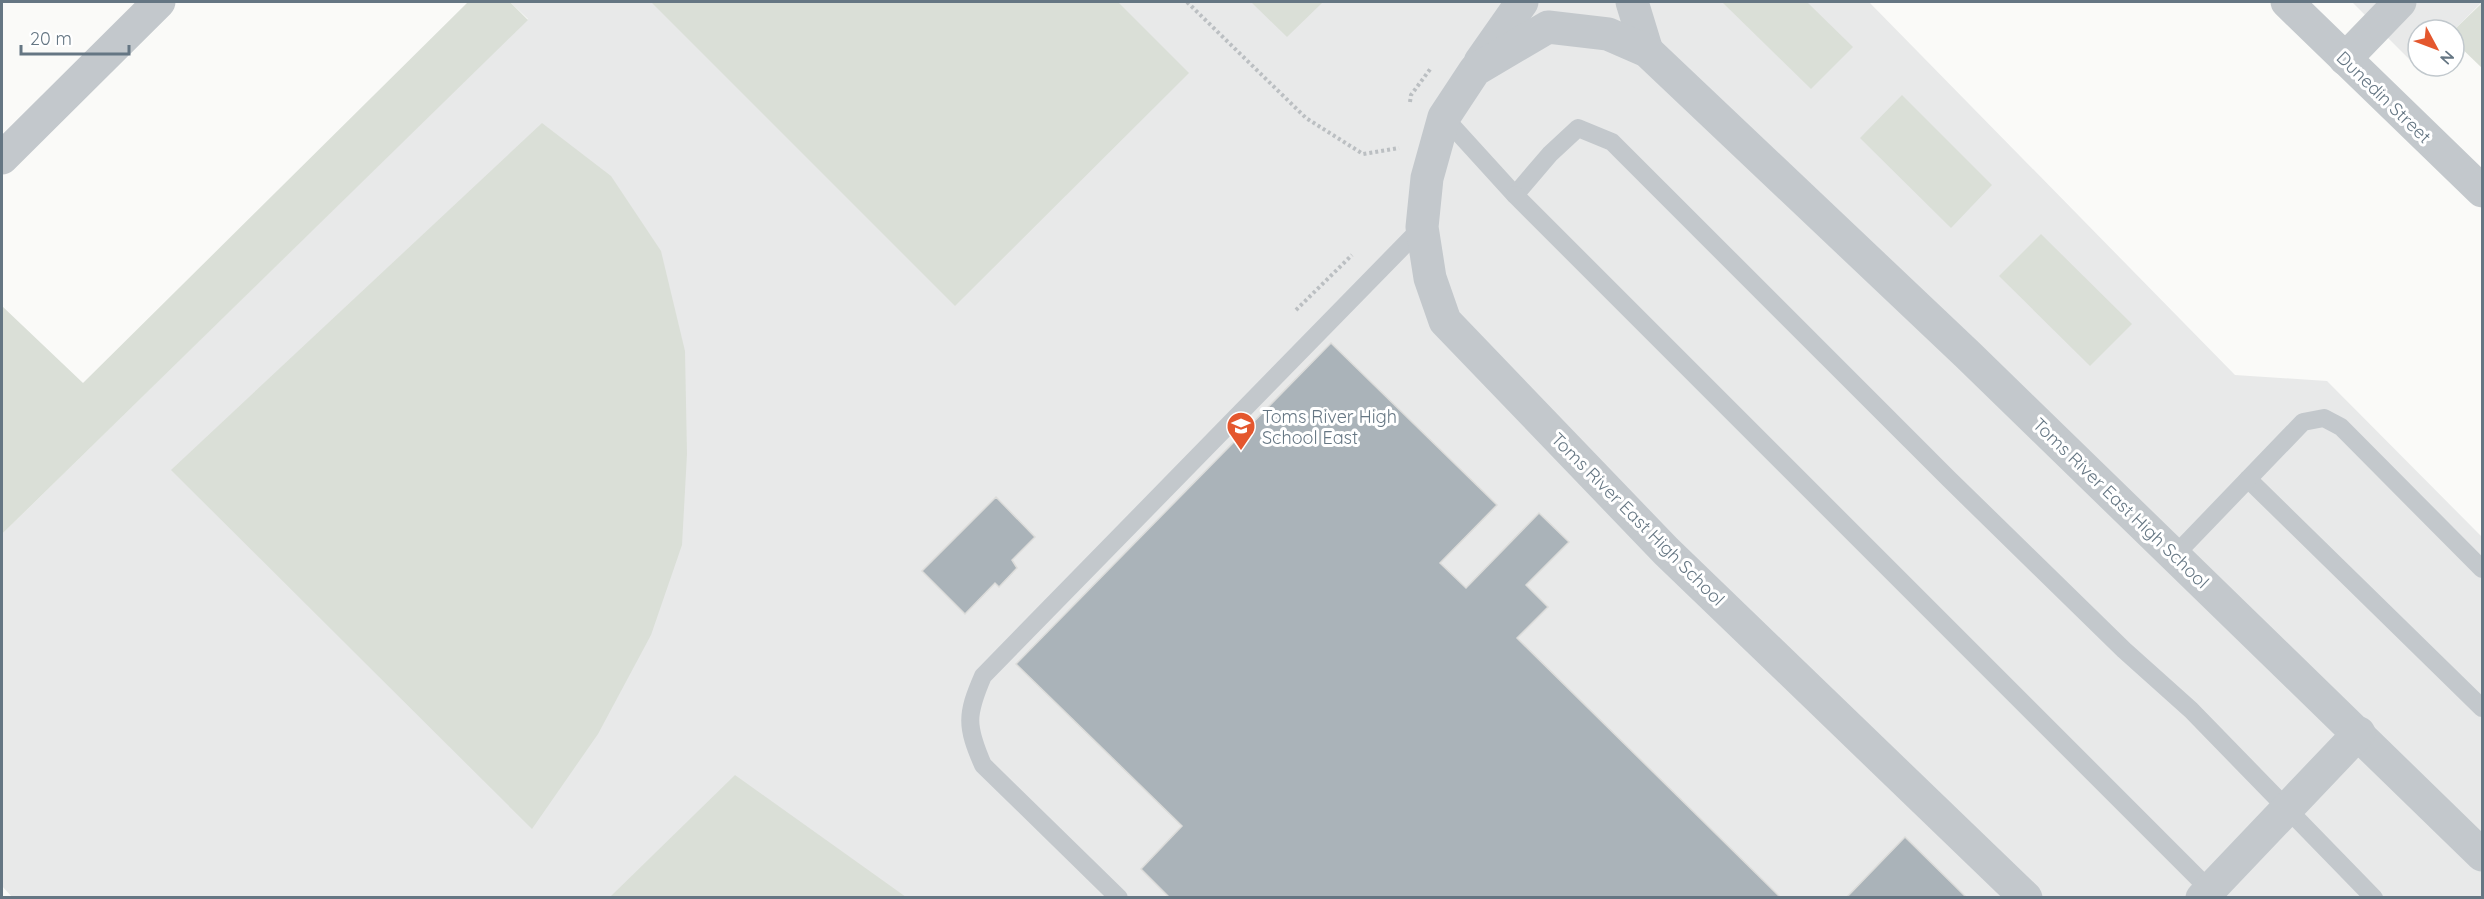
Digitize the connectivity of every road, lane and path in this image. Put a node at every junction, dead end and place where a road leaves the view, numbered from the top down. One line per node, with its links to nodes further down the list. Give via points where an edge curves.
1 (159, 2): 12 (street)
2 (1187, 2): 11 (path, via 1306,118 1363,154)
3 (1522, 2): 9 (street, Toms River East High School)
4 (1632, 2): 7 (street, Toms River East High School)
5 (2287, 2): 8 (street, Dunedin Street)
6 (2400, 2): 8 (street)
7 (1647, 51): 9 (street, Toms River East High School, via 1608,34 1548,27); 17 (street, Toms River East High School)
8 (2345, 59): 13 (street, Dunedin Street)
9 (1475, 70): 10 (street, Toms River East High School)
10 (1444, 117): 14 (lane); 15 (street, Toms River East High School, via 1427,178)
11 (1399, 148)
12 (2, 158)
13 (2482, 191)
14 (1515, 195): 21 (lane, via 1578,128 1611,142 1941,471); 23 (lane)
15 (1422, 227): 24 (lane, via 983,676 971,703 971,736 983,765); 25 (street, Toms River East High School, via 1430,278 1446,321 1666,551)
16 (2248, 479): 17 (lane); 18 (lane, via 2303,422 2324,418 2341,427); 19 (lane)
17 (2175, 555): 20 (street, Toms River East High School)
18 (2482, 569)
19 (2482, 708)
20 (2359, 733): 21 (street); 22 (street, Toms River East High School)
21 (2288, 807): 23 (street); 26 (lane)
22 (2481, 850)
23 (2210, 895)
24 (1119, 897)
25 (2026, 897)
26 (2374, 897)

